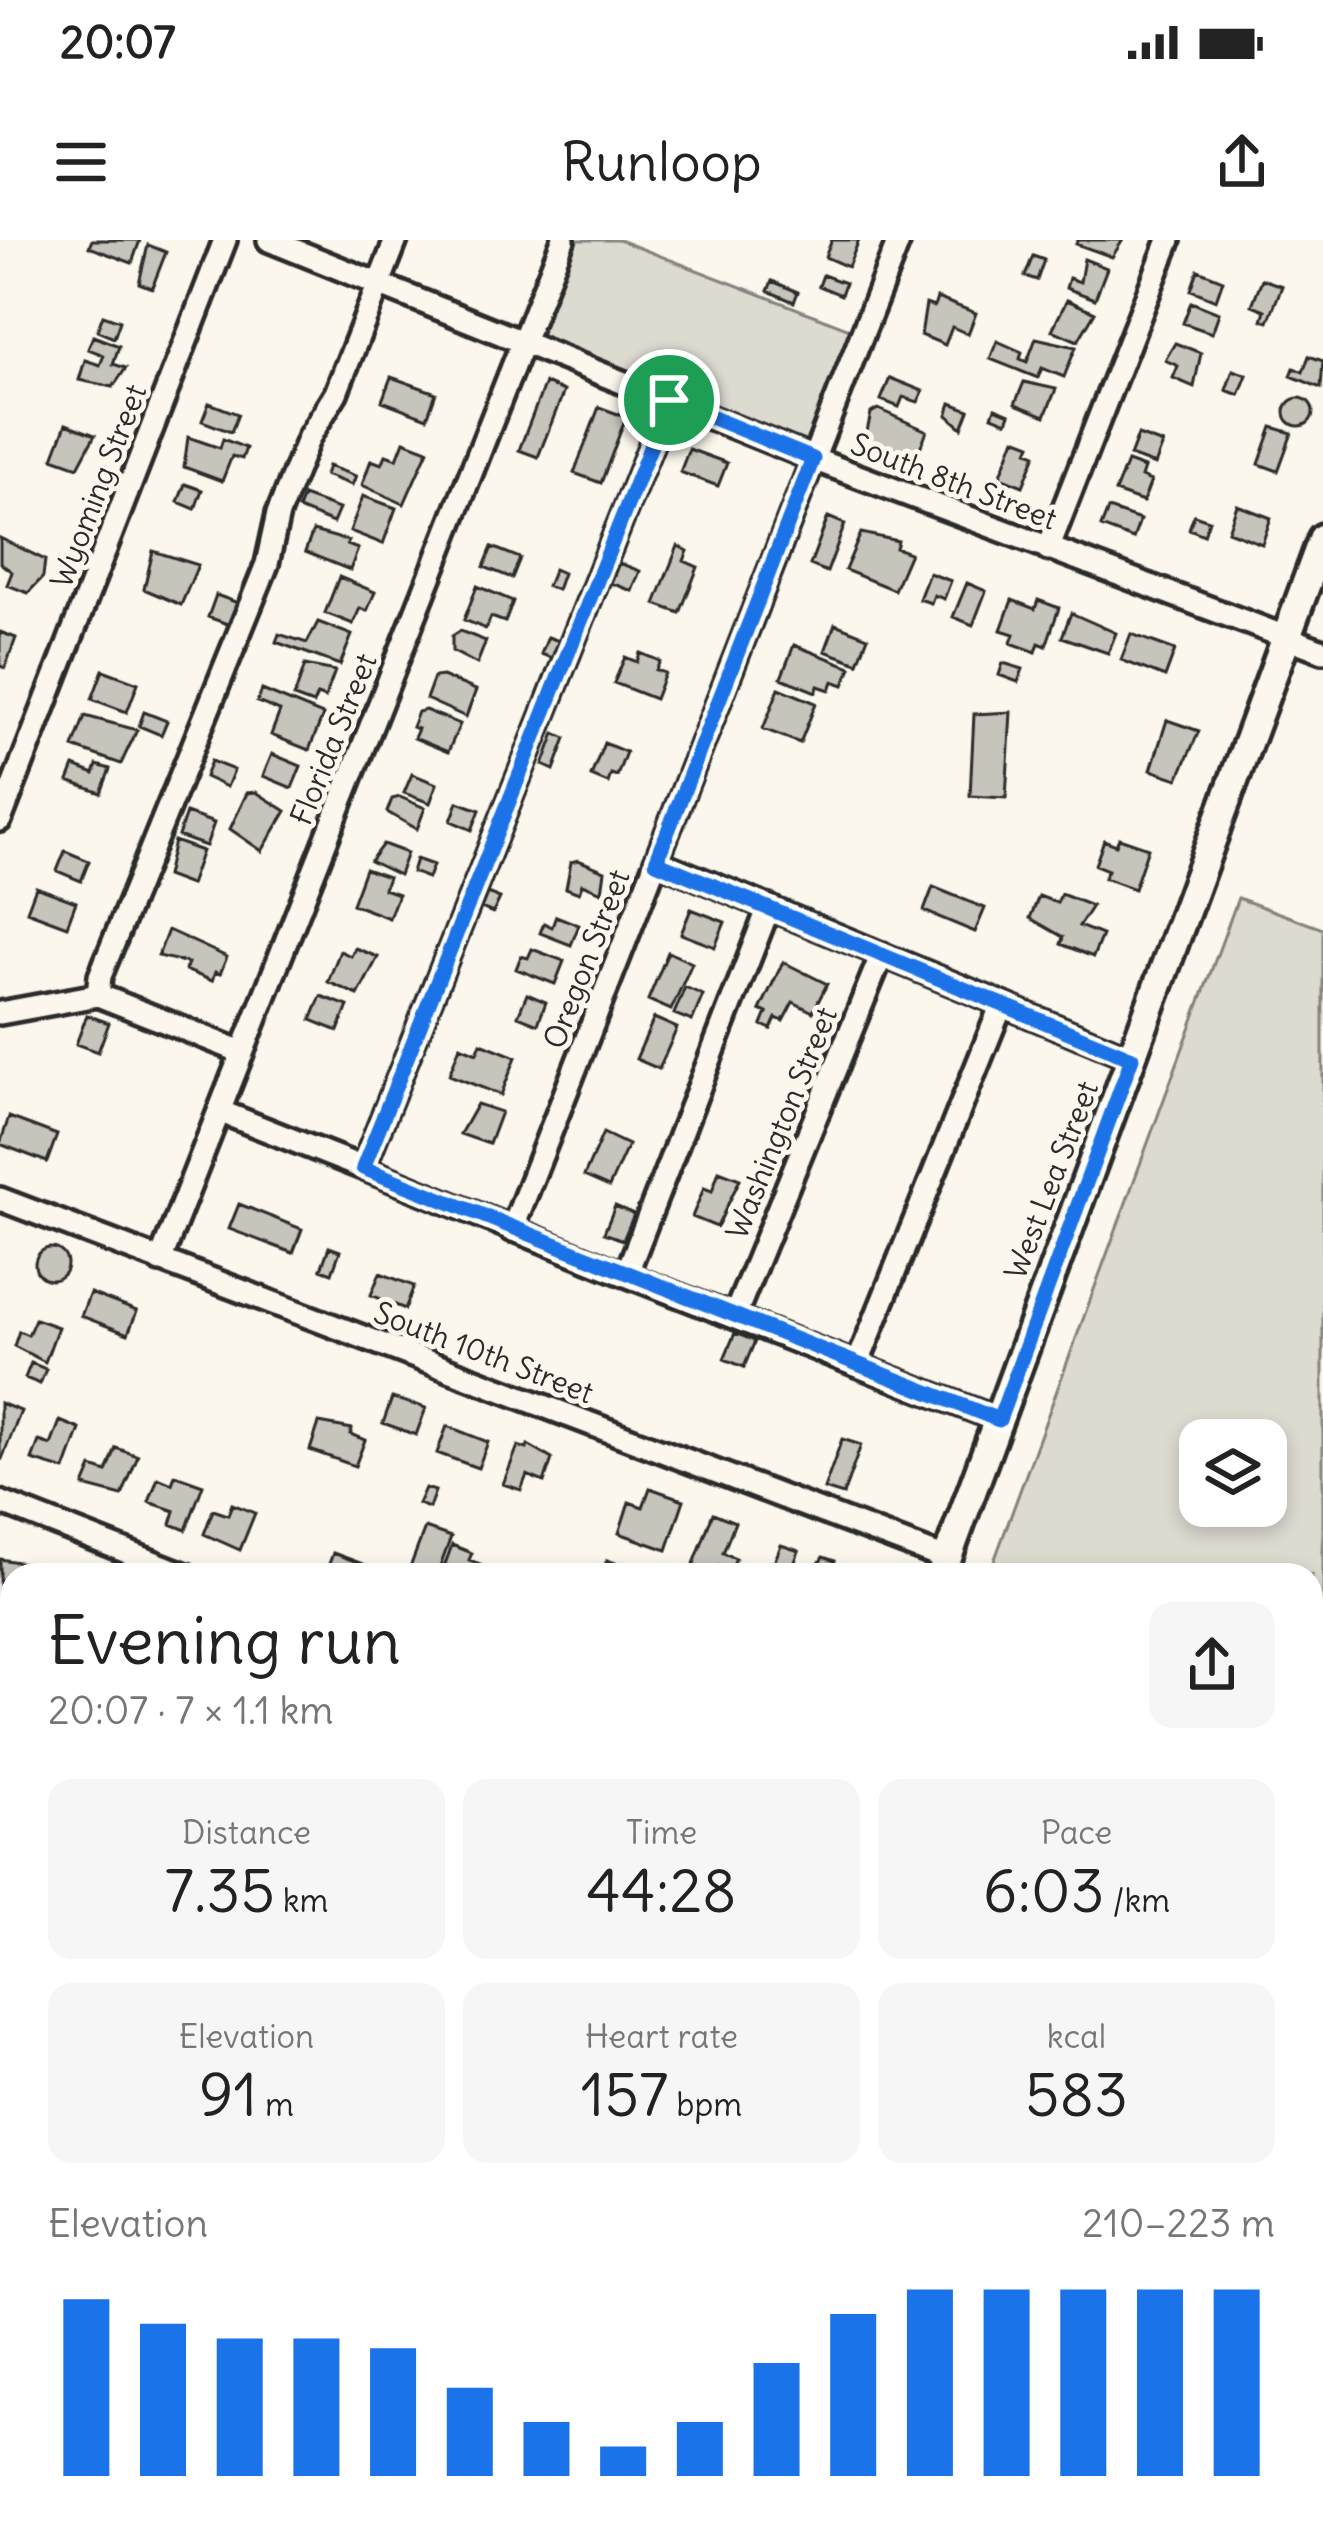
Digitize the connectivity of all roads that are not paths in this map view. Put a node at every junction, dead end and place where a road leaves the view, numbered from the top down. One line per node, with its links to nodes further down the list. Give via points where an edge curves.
1 (225, 240): 15 (street, Wyoming Street)
2 (268, 240): 7 (street, South 8th Street)
3 (396, 240): 7 (street)
4 (563, 240): 8 (street, Florida Street)
5 (899, 240): 10 (street, Oregon Street)
6 (1169, 240): 12 (street)
7 (380, 283): 8 (street, South 8th Street); 19 (street, via 278,514 267,564)
8 (524, 340): 9 (street, South 8th Street); 22 (street, Florida Street)
9 (669, 400): 10 (street, South 8th Street); 25 (street)
10 (813, 459): 12 (street, South 8th Street); 16 (street, Oregon Street)
11 (1323, 538): 13 (main road, West Lea Street)
12 (1048, 549): 13 (street, South 8th Street)
13 (1287, 637): 14 (street, South 8th Street); 23 (main road, West Lea Street)
14 (1323, 651)
15 (0, 820)
16 (656, 862): 17 (street); 27 (street, Oregon Street)
17 (770, 907): 18 (street); 29 (street)
18 (882, 954): 20 (street); 30 (street, Washington Street)
19 (98, 995): 21 (street); 22 (street)
20 (1002, 1004): 23 (street); 31 (street)
21 (0, 1012)
22 (242, 1052): 24 (street, Florida Street)
23 (1132, 1058): 32 (main road, West Lea Street)
24 (219, 1111): 25 (street); 28 (street, Florida Street)
25 (363, 1168): 27 (street)
26 (0, 1198): 28 (street, South 10th Street)
27 (512, 1230): 29 (street)
28 (160, 1261): 35 (street, South 10th Street)
29 (626, 1275): 30 (street)
30 (735, 1315): 31 (street)
31 (857, 1365): 32 (street)
32 (999, 1420): 36 (main road, West Lea Street)
33 (0, 1502): 34 (street)
34 (155, 1563)
35 (934, 1563)
36 (945, 1563)

